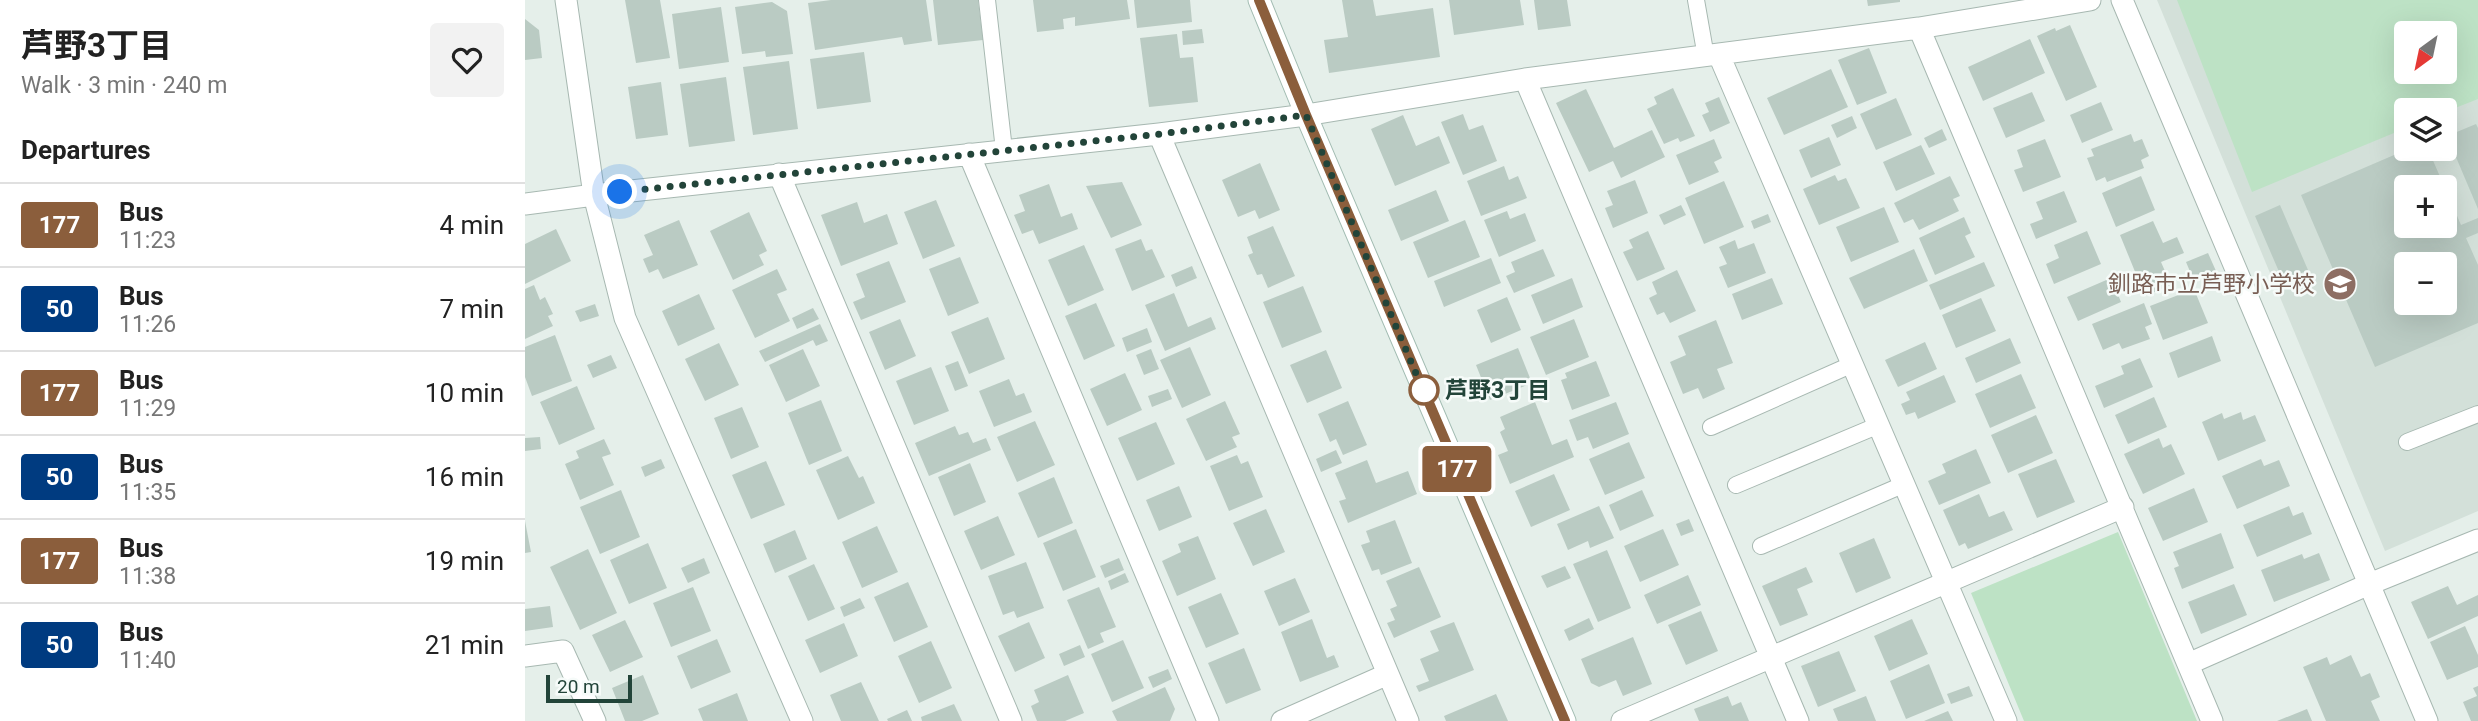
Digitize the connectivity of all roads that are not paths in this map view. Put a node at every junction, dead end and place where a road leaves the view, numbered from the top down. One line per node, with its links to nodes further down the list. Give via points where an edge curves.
1 (566, 0): 15 (street)
2 (987, 0): 12 (lane)
3 (1259, 0): 10 (street)
4 (1696, 0): 8 (lane)
5 (2090, 0): 7 (street)
6 (2122, 0): 28 (street)
7 (1919, 28): 8 (street); 24 (street)
8 (1712, 56): 9 (street); 17 (street)
9 (1525, 79): 10 (street); 30 (street)
10 (1306, 115): 11 (street); 39 (street)
11 (1160, 134): 12 (street); 32 (street)
12 (1004, 150): 13 (street)
13 (969, 154): 14 (street); 36 (street)
14 (779, 174): 15 (street); 35 (street)
15 (594, 194): 16 (street); 34 (street, via 625,318)
16 (525, 204)
17 (1853, 364): 19 (street); 20 (lane)
18 (2478, 414): 21 (lane)
19 (1879, 425): 22 (street); 23 (lane)
20 (1711, 428)
21 (2407, 442)
22 (1905, 484): 26 (lane); 27 (street)
23 (1736, 485)
24 (2123, 507): 27 (street); 31 (street)
25 (2478, 540): 28 (street)
26 (1761, 546)
27 (1947, 583): 30 (street); 42 (street)
28 (2367, 585): 31 (street); 44 (street)
29 (525, 656): 33 (street, via 563,651)
30 (1771, 657): 40 (street); 41 (street)
31 (2188, 664): 43 (street)
32 (1388, 674): 37 (street); 38 (street)
33 (595, 721)
34 (802, 721)
35 (1011, 721)
36 (1209, 721)
37 (1282, 721)
38 (1408, 721)
39 (1565, 721)
40 (1622, 721)
41 (1797, 721)
42 (2006, 721)
43 (2212, 721)
44 (2427, 721)

